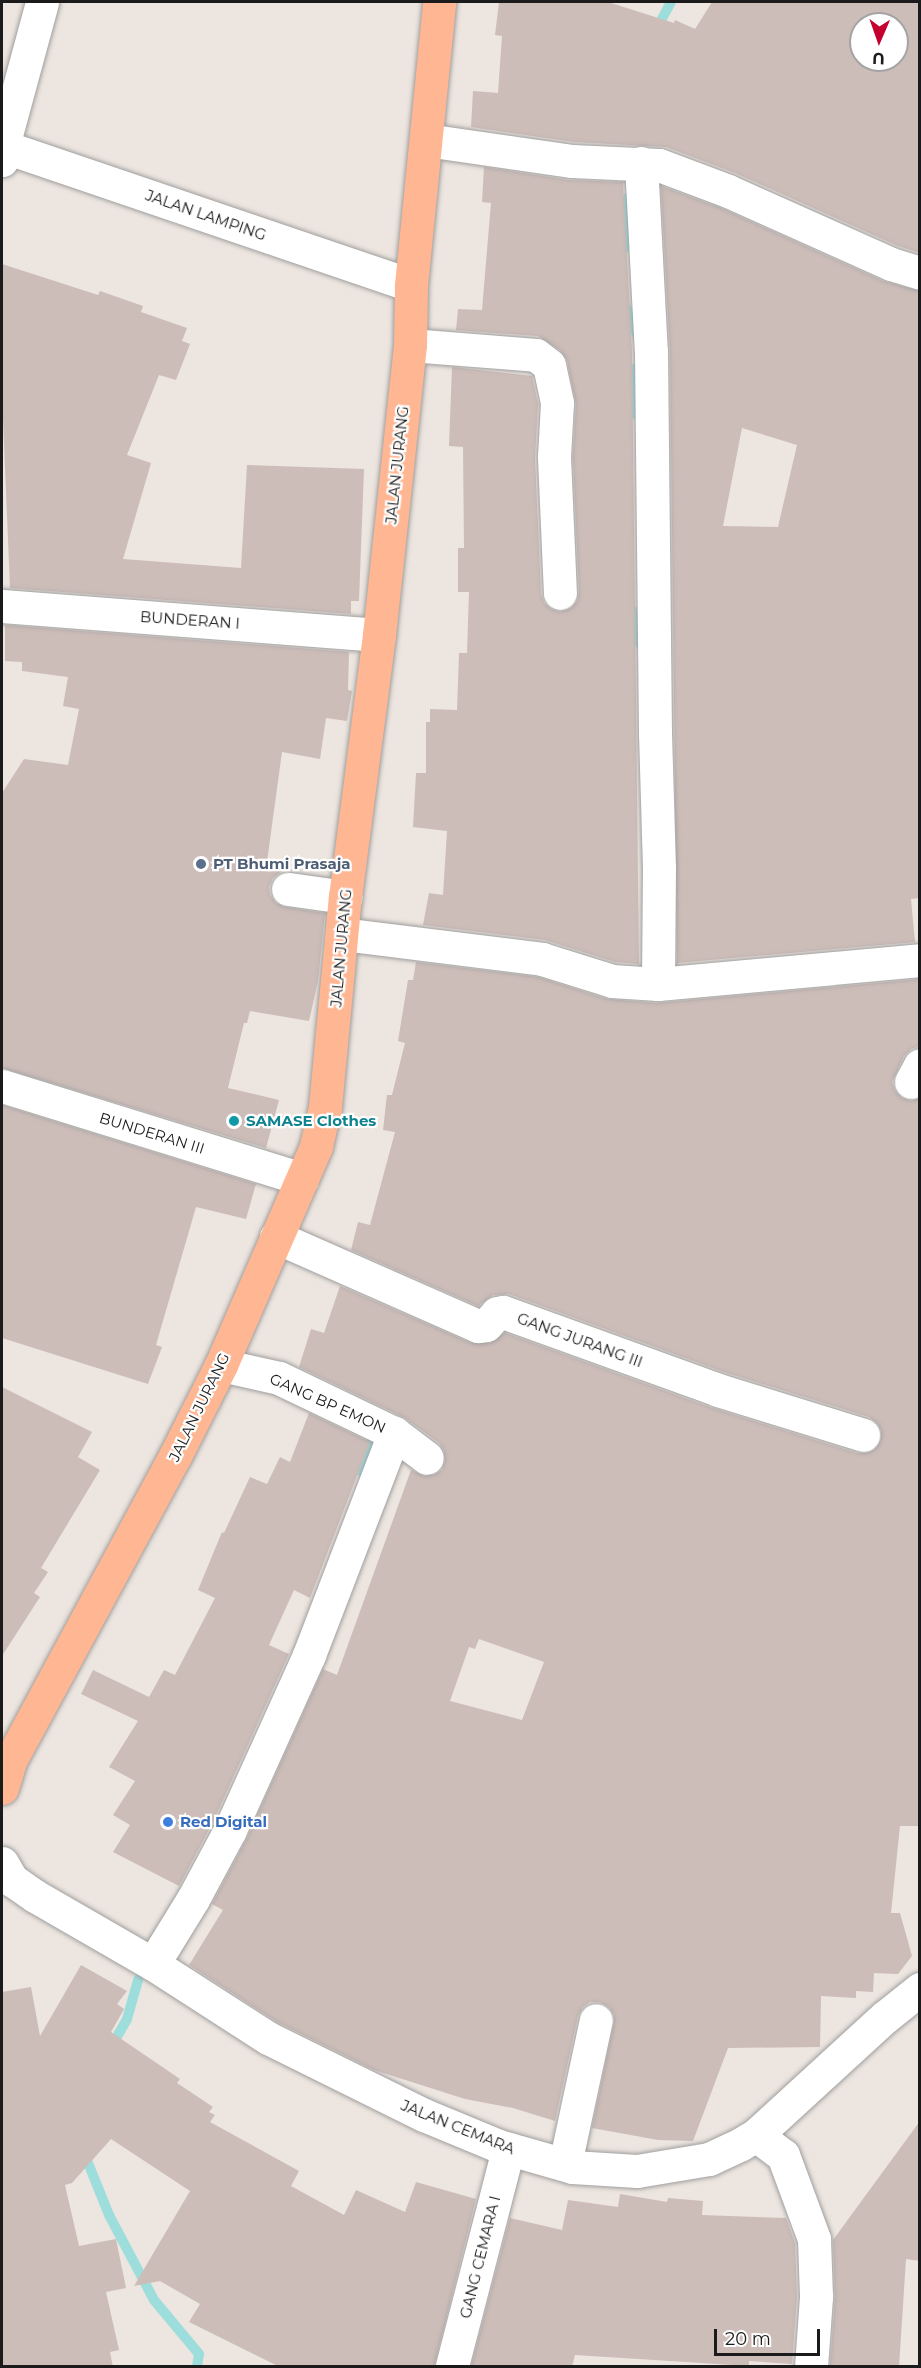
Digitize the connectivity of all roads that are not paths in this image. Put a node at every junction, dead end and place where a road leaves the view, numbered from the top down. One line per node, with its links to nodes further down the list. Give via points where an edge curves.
1 (42, 2): 4 (street)
2 (439, 2): 3 (main road, JALAN JURANG)
3 (426, 140): 5 (street, via 572,161); 7 (main road, JALAN JURANG)
4 (2, 151): 7 (street, JALAN LAMPING)
5 (641, 163): 6 (street, via 659,165 710,184 891,264); 16 (street, via 651,351)
6 (920, 273)
7 (411, 285): 8 (main road, JALAN JURANG)
8 (410, 345): 9 (street, via 536,355 549,365 557,403 554,457); 11 (main road, JALAN JURANG)
9 (560, 593)
10 (2, 606): 11 (street, BUNDERAN I)
11 (379, 635): 13 (main road, JALAN JURANG)
12 (288, 889): 13 (street)
13 (345, 897): 14 (main road, JALAN JURANG)
14 (342, 934): 16 (street, via 542,959 612,981); 18 (main road, JALAN JURANG, via 325,1107 316,1146)
15 (920, 960): 16 (street)
16 (658, 984)
17 (2, 1086): 18 (street, BUNDERAN III)
18 (302, 1179): 19 (main road, JALAN JURANG)
19 (276, 1237): 20 (main road, JALAN JURANG); 22 (street, GANG JURANG III, via 477,1326 486,1325 503,1312 718,1390)
20 (221, 1365): 21 (street, GANG BP EMON, via 279,1378); 24 (main road, JALAN JURANG, via 10,1761)
21 (394, 1433): 23 (street, GANG BP EMON); 26 (street, via 309,1655 230,1830)
22 (863, 1435)
23 (427, 1458)
24 (2, 1788)
25 (2, 1863): 26 (street, JALAN CEMARA, via 12,1880 35,1896)
26 (153, 1964): 30 (street, JALAN CEMARA, via 268,2038 424,2115)
27 (920, 1989): 29 (street, JALAN CEMARA)
28 (596, 2020): 31 (street)
29 (756, 2135): 31 (street, JALAN CEMARA, via 709,2158 637,2171); 33 (street, via 783,2155 814,2239 816,2297)
30 (508, 2149): 31 (street, JALAN CEMARA); 32 (street, GANG CEMARA I)
31 (565, 2164)
32 (452, 2367)
33 (811, 2367)

